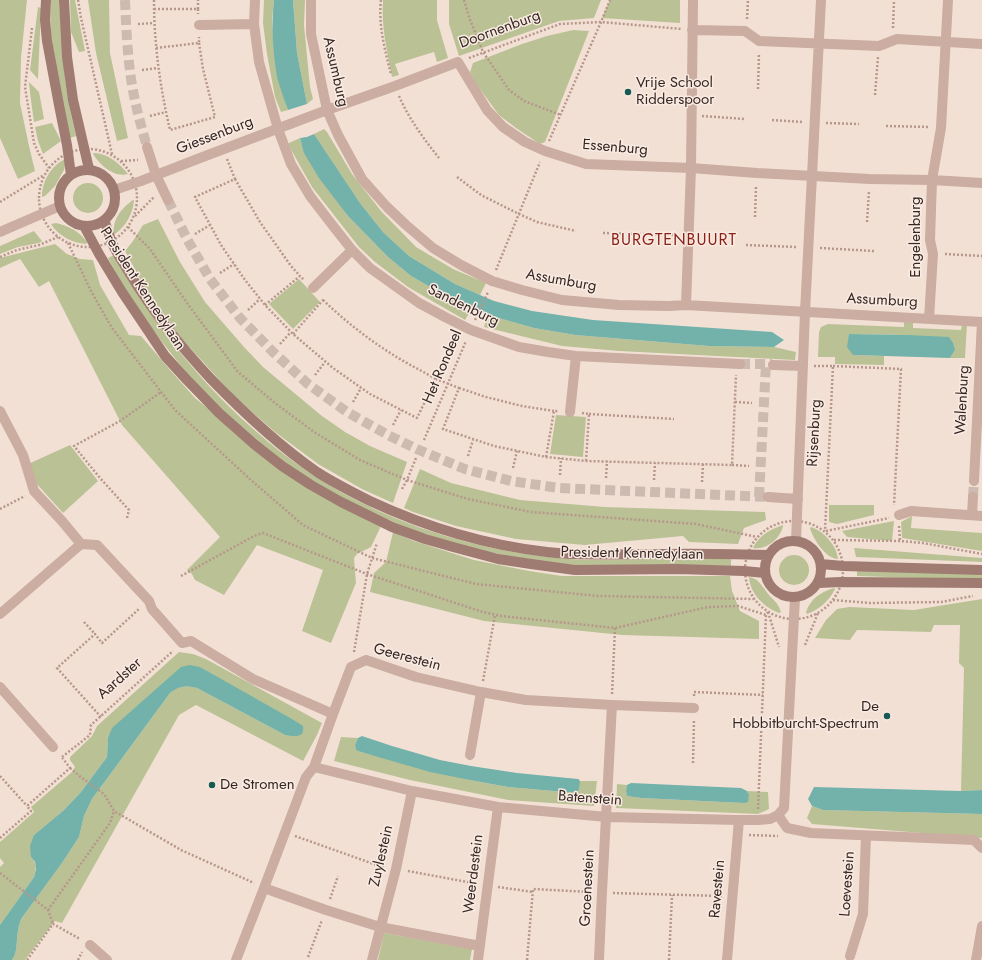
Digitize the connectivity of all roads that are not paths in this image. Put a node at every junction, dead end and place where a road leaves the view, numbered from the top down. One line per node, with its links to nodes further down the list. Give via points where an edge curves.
1 (46, 0): 20 (street, via 46,41)
2 (64, 0): 19 (street, via 67,58 73,100)
3 (255, 0): 8 (street, Sandenburg)
4 (311, 0): 15 (street, Assumburg, via 311,34)
5 (693, 0): 10 (street)
6 (821, 0): 12 (street)
7 (948, 0): 11 (street)
8 (254, 24): 9 (street); 16 (street, Sandenburg, via 259,62)
9 (199, 25)
10 (692, 30): 12 (street, via 745,31 759,41); 18 (street)
11 (946, 42): 12 (street, via 897,39 879,46); 13 (street); 23 (street, Engelenburg, via 941,128)
12 (819, 44): 22 (street)
13 (982, 44)
14 (458, 62): 15 (street, Doornenburg); 18 (street, Essenburg, via 487,110 504,127 525,142 586,164)
15 (327, 110): 16 (street, Giessenburg); 33 (street, Assumburg, via 362,179 387,207 433,248 492,281 562,300 619,305)
16 (278, 129): 21 (street, Giessenburg); 31 (street, Sandenburg, via 292,164 310,196)
17 (147, 147): 21 (street)
18 (691, 168): 22 (street, Engelenburg); 33 (street)
19 (89, 169): 20 (street); 25 (street, via 105,176)
20 (71, 175): 27 (street, via 60,188)
21 (156, 175): 25 (street, Giessenburg); 26 (street)
22 (812, 176): 23 (street, Engelenburg); 34 (street)
23 (932, 180): 24 (street); 35 (street, Engelenburg, via 930,240 934,254)
24 (982, 183)
25 (114, 190): 28 (street, via 114,206)
26 (168, 200)
27 (60, 206): 29 (street, via 69,219); 30 (street)
28 (104, 220): 29 (street, via 95,225); 51 (street, President Kennedylaan, via 115,249 136,283 179,344 201,369 232,402 289,452 346,489 429,526 499,545 574,554)
29 (84, 226): 54 (street, President Kennedylaan, via 122,292 165,356 187,380 254,444 282,466 341,502 392,527 425,539 498,559 575,570 678,569)
30 (0, 232)
31 (352, 250): 32 (street); 37 (street, Sandenburg, via 370,268 419,303 471,330 518,347)
32 (313, 288)
33 (686, 305): 34 (street, Assumburg)
34 (805, 312): 35 (street, Assumburg); 39 (street, Rijsenburg)
35 (929, 319): 36 (street, Assumburg)
36 (982, 322): 43 (street, Walenburg)
37 (576, 356): 40 (street, Sandenburg); 42 (street)
38 (773, 364): 39 (street)
39 (803, 366): 46 (street, Rijsenburg)
40 (738, 367)
41 (0, 410): 50 (street, via 23,455 34,491)
42 (570, 412)
43 (974, 481)
44 (768, 498): 46 (street)
45 (973, 498): 47 (street)
46 (798, 499): 49 (street, Rijsenburg)
47 (977, 515): 48 (street, via 911,512)
48 (896, 516)
49 (796, 541): 51 (street, via 780,544); 52 (street, via 812,548)
50 (81, 544): 58 (street); 63 (street, via 98,545 149,601 152,609 182,643 191,641 253,679)
51 (768, 555): 54 (street)
52 (821, 564): 53 (street); 55 (street, via 822,572)
53 (982, 570)
54 (764, 572): 57 (street, via 768,583 775,591 784,597)
55 (818, 583): 56 (street); 57 (street, via 808,594)
56 (982, 583)
57 (795, 598): 69 (street, via 784,808)
58 (0, 614)
59 (0, 687): 64 (street)
60 (481, 692): 61 (street, Geerestein, via 526,700); 63 (street, Geerestein, via 416,677 366,660 351,667); 65 (street)
61 (612, 705): 62 (street, Geerestein); 70 (street)
62 (694, 708)
63 (333, 714): 66 (street, Geerestein)
64 (53, 747)
65 (470, 755)
66 (314, 767): 67 (street, Batenstein); 74 (street, via 306,777)
67 (412, 791): 68 (street, Batenstein); 76 (street, Zuylestein, via 396,869)
68 (498, 807): 70 (street, Batenstein); 78 (street, Weerdestein)
69 (778, 815): 71 (street, Batenstein, via 770,819); 72 (street, Loevestein, via 787,828 811,833)
70 (607, 817): 71 (street, Batenstein); 84 (street, Groenestein)
71 (739, 820): 85 (street, Ravestein)
72 (866, 836): 73 (street, Loevestein, via 974,840); 79 (street, Loevestein, via 863,914)
73 (982, 848)
74 (264, 888): 76 (street); 81 (street)
75 (982, 926): 86 (street)
76 (380, 927): 78 (street); 82 (street, Zuylestein)
77 (90, 945): 80 (street)
78 (480, 946): 83 (street, Weerdestein)
79 (850, 956)
80 (107, 960)
81 (236, 960)
82 (372, 960)
83 (478, 960)
84 (600, 960)
85 (727, 960)
86 (976, 960)

